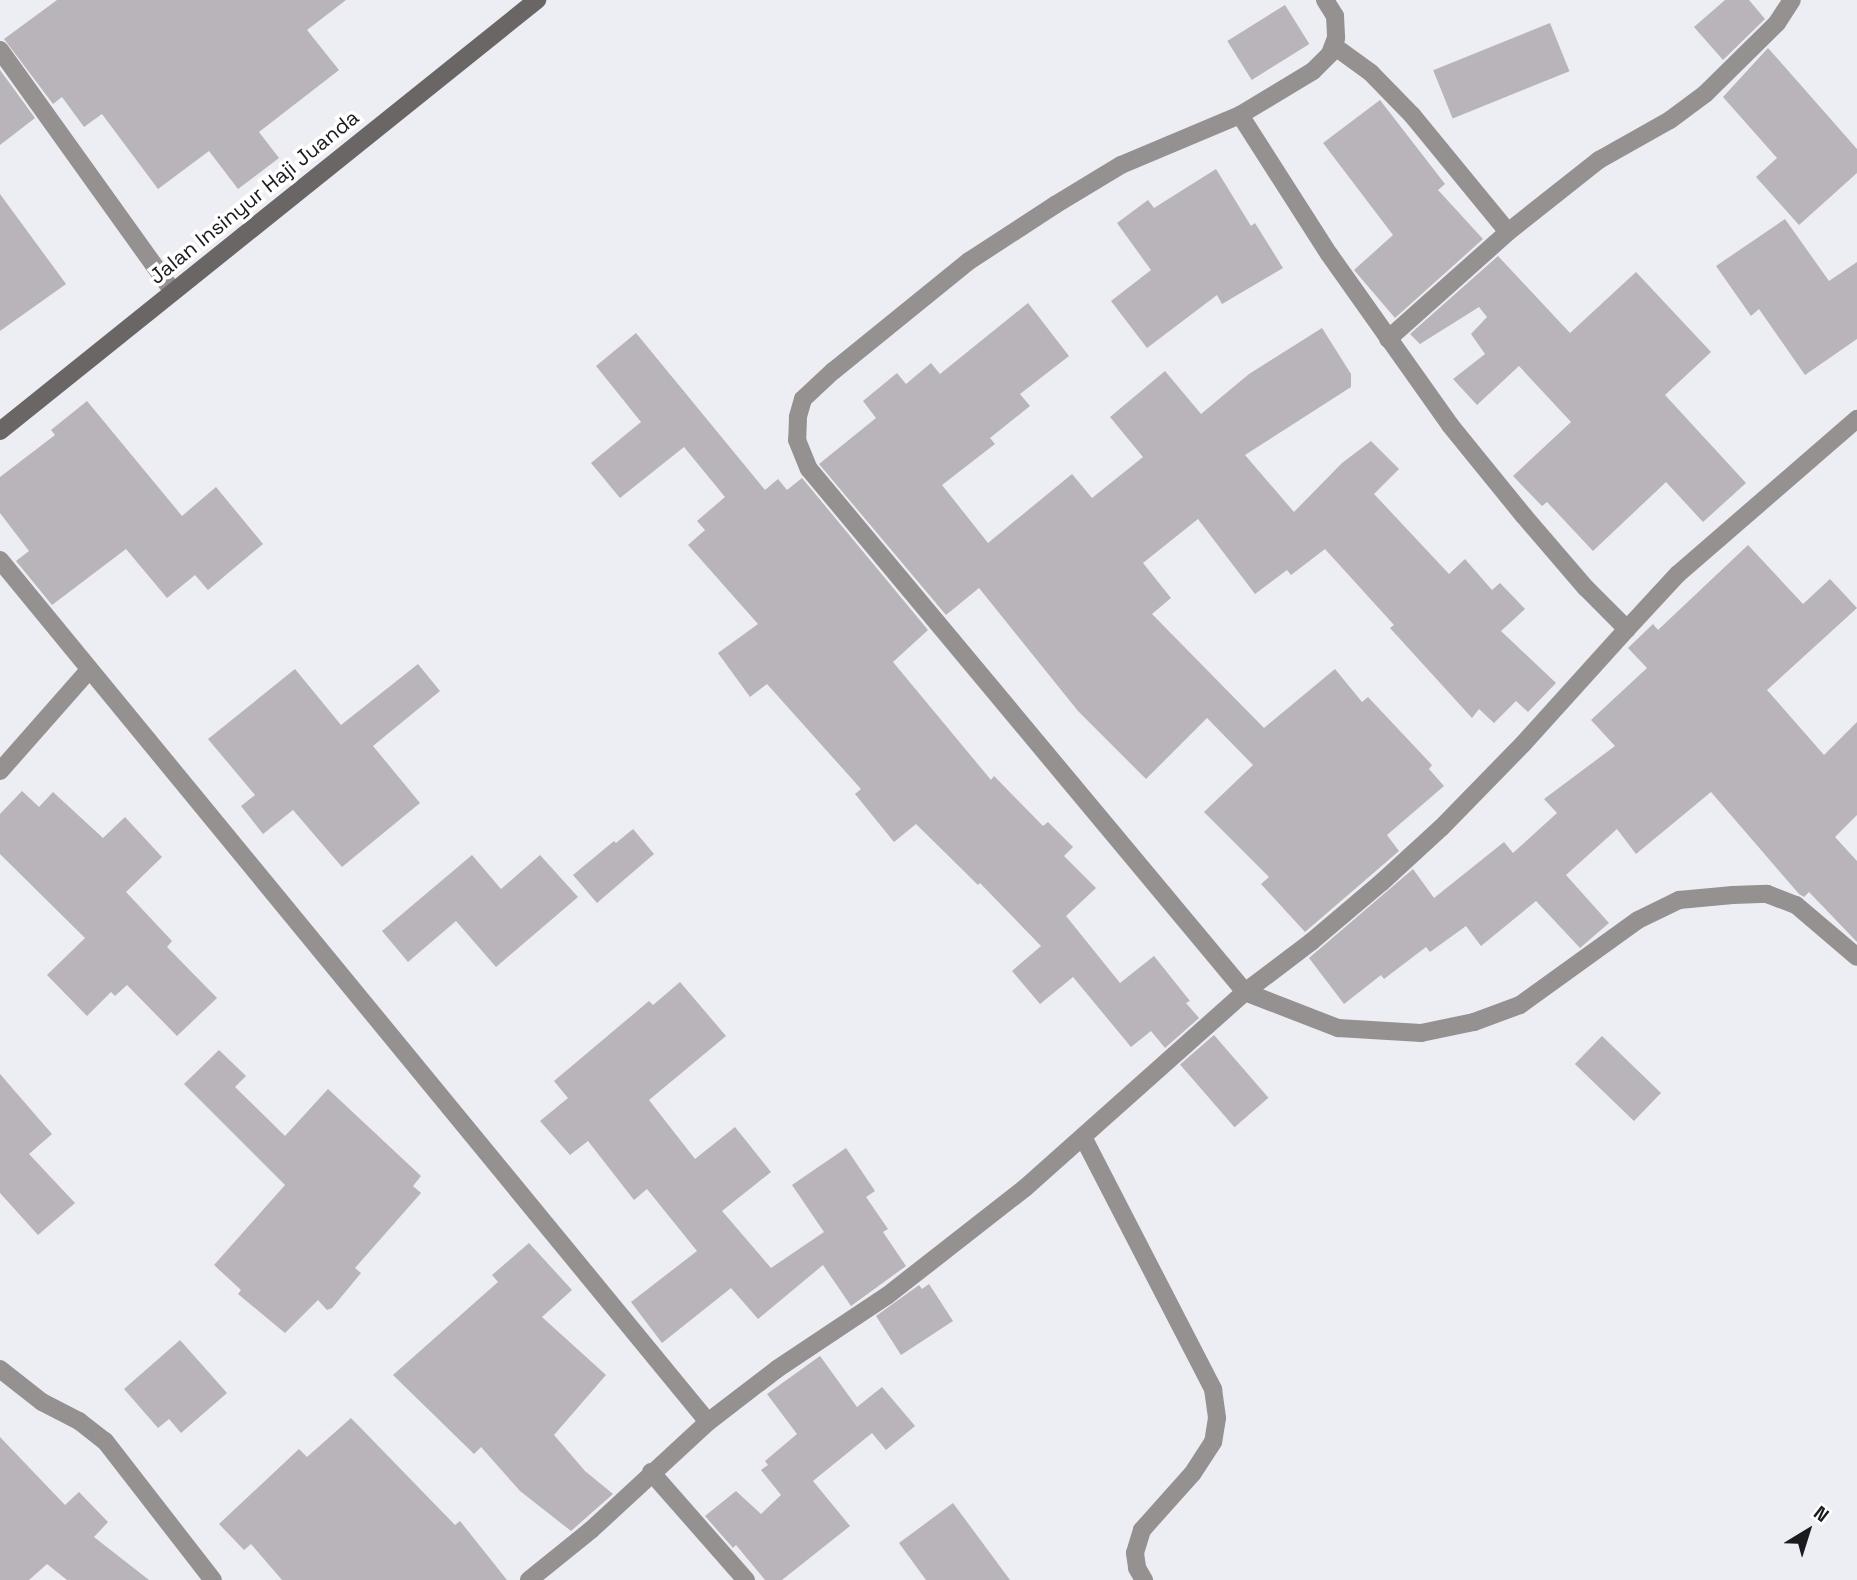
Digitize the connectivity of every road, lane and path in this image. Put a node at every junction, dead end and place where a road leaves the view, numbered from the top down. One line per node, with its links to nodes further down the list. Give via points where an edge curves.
1 (537, 0): 8 (main road, Jalan Insinyur Haji Juanda)
2 (1325, 0): 4 (street, via 1335,16)
3 (1792, 0): 7 (street, via 1777,23 1705,94 1670,120 1599,160)
4 (1334, 46): 6 (street, via 1313,71); 7 (street, via 1371,73 1412,116)
5 (0, 50): 8 (street)
6 (1240, 115): 9 (street); 17 (street, via 1121,164 969,261 803,399 797,440 809,469)
7 (1508, 232): 9 (street)
8 (173, 292): 11 (main road, Jalan Insinyur Haji Juanda)
9 (1388, 339): 13 (street, via 1524,516)
10 (1857, 419): 13 (street, via 1678,574)
11 (0, 431)
12 (0, 560): 14 (street)
13 (1627, 629): 17 (street, via 1441,828 1311,942)
14 (89, 670): 15 (street); 20 (street)
15 (0, 771)
16 (1857, 957): 17 (street, via 1796,905 1767,894 1733,895 1679,900 1638,920 1520,1005 1474,1022 1421,1033 1338,1028)
17 (1245, 992): 18 (street)
18 (1083, 1138): 20 (street, via 888,1296 777,1369); 25 (street, via 1213,1389 1217,1418 1213,1442 1192,1474 1142,1530 1135,1553)
19 (0, 1369): 22 (street, via 105,1441)
20 (708, 1422): 21 (street)
21 (651, 1472): 23 (street, via 591,1530); 24 (street)
22 (213, 1580)
23 (529, 1580)
24 (746, 1580)
25 (1144, 1580)

